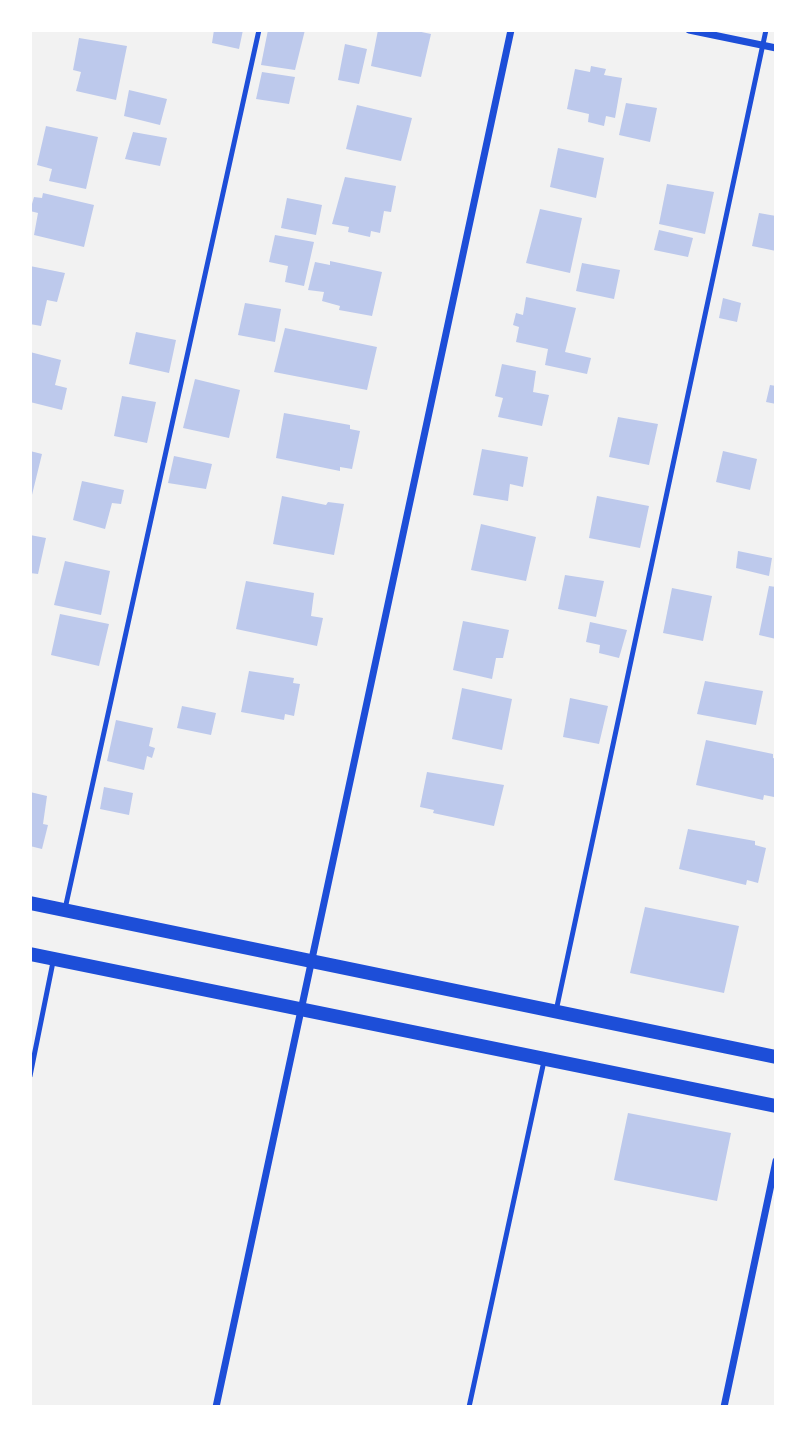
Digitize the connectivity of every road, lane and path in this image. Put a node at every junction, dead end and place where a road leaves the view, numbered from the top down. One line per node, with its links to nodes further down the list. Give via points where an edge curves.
1 (259, 30): 8 (lane)
2 (511, 30): 11 (street)
3 (689, 30): 5 (street)
4 (766, 30): 5 (lane)
5 (763, 45): 6 (street); 13 (lane)
6 (776, 48)
7 (30, 903): 8 (main road)
8 (65, 910): 11 (main road)
9 (30, 954): 10 (main road)
10 (54, 959): 12 (main road); 16 (lane)
11 (311, 962): 12 (street); 13 (main road)
12 (301, 1008): 15 (main road); 19 (street)
13 (556, 1011): 14 (main road)
14 (776, 1056)
15 (545, 1057): 17 (main road); 20 (lane)
16 (30, 1076)
17 (776, 1106)
18 (776, 1161): 21 (street)
19 (216, 1407)
20 (469, 1407)
21 (724, 1407)

